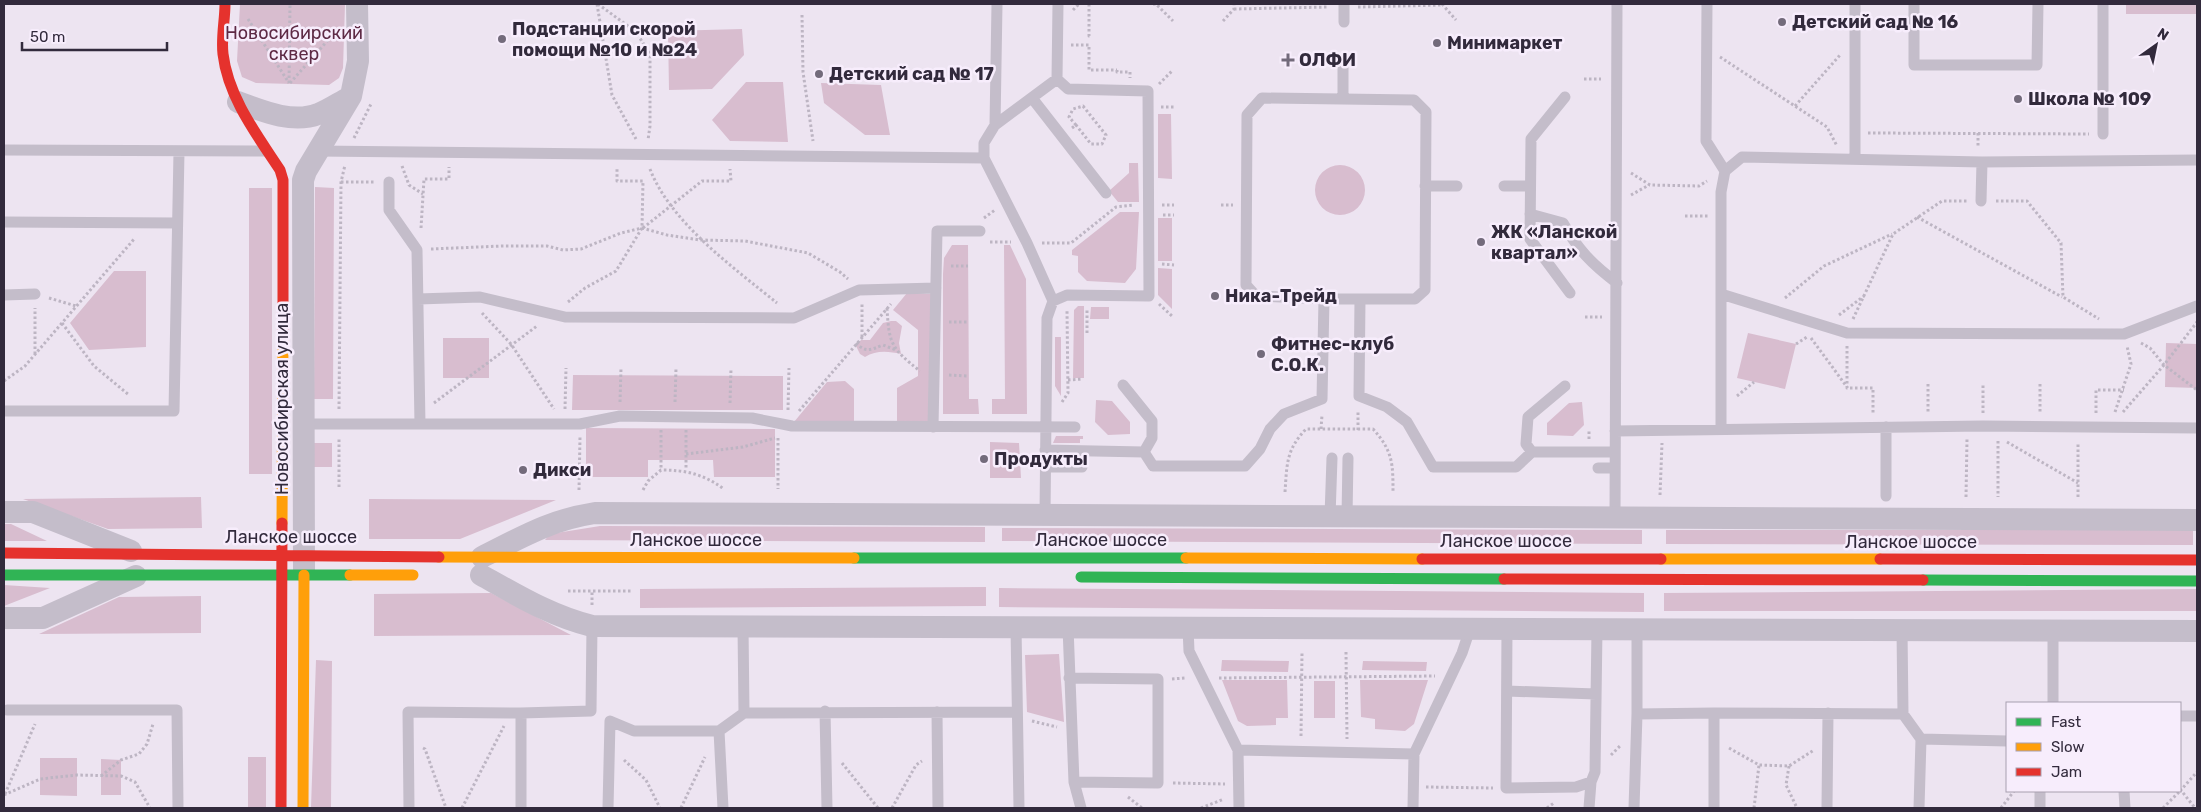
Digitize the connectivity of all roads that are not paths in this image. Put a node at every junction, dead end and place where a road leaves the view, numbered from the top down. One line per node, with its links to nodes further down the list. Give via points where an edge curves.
1 (224, 4): 19 (main road, Новосибирская улица, via 223,53)
2 (357, 4): 15 (street, Новосибирская улица, via 358,61)
3 (997, 4): 20 (lane)
4 (1058, 4): 14 (lane)
5 (1344, 4): 12 (lane)
6 (1617, 4): 42 (lane, via 1612,137 1617,164)
7 (1707, 4): 30 (lane, via 1706,141)
8 (1855, 4): 27 (lane)
9 (1914, 4): 10 (lane, via 1914,65 2038,65)
10 (2038, 4)
11 (2103, 4): 21 (lane)
12 (1344, 22)
13 (1343, 68): 18 (lane)
14 (1057, 79): 17 (lane); 51 (lane, via 1068,89 1148,91 1149,296 1067,295)
15 (351, 96): 19 (street, via 318,115 298,117 271,114); 24 (street, Новосибирская улица)
16 (1565, 97): 35 (lane, via 1531,139)
17 (1032, 98): 20 (lane); 36 (lane)
18 (1343, 99): 32 (lane, via 1414,100 1426,112); 48 (lane, via 1262,98 1247,115 1246,285 1256,296)
19 (238, 102): 23 (main road, Новосибирская улица)
20 (995, 124): 26 (lane, via 984,142)
21 (2103, 134)
22 (4, 150): 25 (lane)
23 (268, 151): 25 (lane); 84 (main road, Новосибирская улица, via 283,180)
24 (317, 151): 26 (lane); 57 (street, Новосибирская улица, via 303,180)
25 (179, 152): 40 (lane)
26 (984, 158): 51 (lane)
27 (1855, 159): 29 (lane); 30 (lane, via 1742,157)
28 (2197, 160): 29 (lane)
29 (1982, 162): 37 (lane)
30 (1725, 171): 46 (lane, via 1721,192)
31 (389, 182): 49 (lane, via 389,210 417,250)
32 (1425, 186): 33 (lane); 50 (lane, via 1425,290 1415,299)
33 (1457, 186)
34 (1504, 186): 35 (lane)
35 (1530, 186): 38 (lane)
36 (1106, 193)
37 (1981, 200)
38 (1530, 214): 42 (lane, via 1563,223 1575,246); 44 (lane, via 1530,239)
39 (4, 222): 40 (lane)
40 (178, 222): 55 (lane, via 174,411)
41 (980, 232): 43 (lane, via 937,231)
42 (1617, 283): 64 (lane)
43 (936, 288): 49 (lane, via 860,290 794,318 565,317 480,297); 58 (lane)
44 (1570, 293)
45 (35, 294): 47 (lane)
46 (1721, 294): 52 (lane, via 1847,333 2124,334); 63 (lane)
47 (4, 295)
48 (1324, 298): 50 (lane); 66 (lane, via 1322,399 1284,414 1245,466 1153,466)
49 (418, 299): 56 (lane)
50 (1360, 299): 67 (lane, via 1359,396 1387,408 1407,422 1433,467 1516,467)
51 (1053, 301): 59 (lane, via 1047,318)
52 (2197, 306)
53 (1123, 385): 66 (lane, via 1152,421 1152,438)
54 (1565, 386): 67 (lane, via 1528,417 1526,444)
55 (4, 411)
56 (420, 419): 57 (lane); 58 (lane, via 580,424 620,416 752,418)
57 (304, 424): 84 (street, Новосибирская улица)
58 (933, 427): 59 (lane)
59 (1046, 427): 60 (lane); 65 (lane)
60 (1075, 427)
61 (1886, 427): 62 (lane); 63 (lane); 75 (lane)
62 (2197, 428)
63 (1721, 430): 64 (lane)
64 (1615, 431): 68 (lane)
65 (1046, 450): 66 (lane); 71 (lane)
66 (1144, 452)
67 (1532, 452): 68 (lane)
68 (1615, 452): 74 (lane)
69 (1332, 458): 78 (lane)
70 (1348, 458): 78 (lane)
71 (1045, 467): 72 (lane); 77 (lane)
72 (1082, 467)
73 (1598, 468): 74 (lane)
74 (1615, 468): 79 (lane)
75 (1886, 496)
76 (4, 512): 83 (street, via 33,512)
77 (1045, 515): 78 (street); 85 (street, via 595,514 546,524)
78 (1339, 517): 79 (street)
79 (1615, 518): 80 (street)
80 (2197, 520)
81 (4, 553): 83 (main road, Ланское шоссе)
82 (2197, 560): 85 (main road, Ланское шоссе)
83 (139, 564): 84 (main road, Ланское шоссе); 84 (main road, Ланское шоссе); 86 (main road, Ланское шоссе); 91 (street, via 43,618)
84 (293, 565): 85 (main road, Ланское шоссе); 87 (main road, Ланское шоссе); 132 (main road, Новосибирская улица); 133 (main road, Новосибирская улица)
85 (478, 569): 88 (main road, Ланское шоссе); 92 (street, via 543,610)
86 (4, 574)
87 (421, 575)
88 (510, 575)
89 (1074, 577): 90 (main road, Ланское шоссе)
90 (2197, 581)
91 (4, 618)
92 (592, 626): 93 (street); 109 (lane)
93 (743, 626): 94 (street); 114 (lane)
94 (1016, 627): 95 (street); 112 (lane)
95 (1068, 627): 96 (street); 104 (lane)
96 (1188, 628): 97 (street); 125 (lane, via 1189,651)
97 (1470, 628): 98 (street); 126 (lane)
98 (1507, 629): 99 (street); 105 (lane)
99 (1597, 629): 100 (street); 106 (lane)
100 (1637, 629): 101 (street); 117 (lane)
101 (1902, 630): 102 (street); 118 (lane)
102 (2053, 631): 103 (street); 107 (lane)
103 (2197, 631)
104 (1069, 678): 128 (lane); 128 (lane, via 1158,679 1158,783)
105 (1507, 691): 106 (lane); 127 (lane, via 1506,788 1576,787)
106 (1596, 694): 127 (lane)
107 (2053, 702)
108 (8, 710): 131 (lane, via 177,710)
109 (591, 711): 113 (lane); 121 (lane)
110 (825, 711): 111 (lane); 114 (lane); 138 (lane)
111 (937, 712): 112 (lane); 139 (lane)
112 (1016, 712): 140 (lane)
113 (516, 713): 134 (lane, via 408,712); 135 (lane)
114 (744, 713): 122 (lane)
115 (1714, 713): 116 (lane); 117 (lane); 146 (lane)
116 (1828, 713): 118 (lane); 147 (lane)
117 (1637, 714): 145 (lane)
118 (1902, 714): 123 (lane)
119 (2181, 716): 120 (lane)
120 (2197, 716)
121 (610, 721): 122 (lane, via 634,731); 136 (lane)
122 (719, 731): 137 (lane)
123 (1921, 739): 124 (lane); 148 (lane)
124 (2006, 741)
125 (1238, 750): 126 (lane); 142 (lane)
126 (1414, 754): 143 (lane)
127 (1593, 777): 144 (lane)
128 (1074, 782): 141 (lane)
129 (2040, 792): 149 (lane)
130 (2124, 792): 150 (lane)
131 (178, 808)
132 (281, 808)
133 (303, 808)
134 (409, 808)
135 (521, 808)
136 (608, 808)
137 (723, 808)
138 (827, 808)
139 (938, 808)
140 (1019, 808)
141 (1081, 808)
142 (1239, 808)
143 (1413, 808)
144 (1589, 808)
145 (1634, 808)
146 (1714, 808)
147 (1826, 808)
148 (1919, 808)
149 (2040, 808)
150 (2125, 808)

